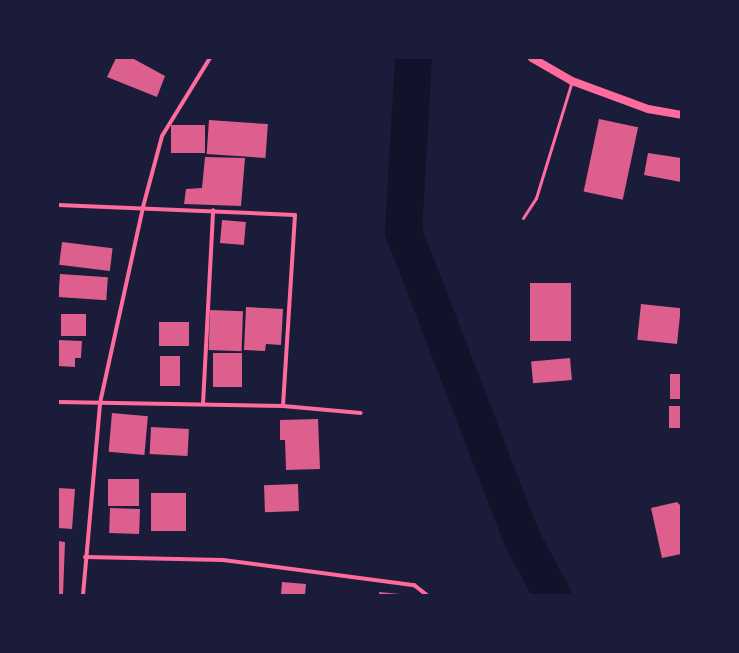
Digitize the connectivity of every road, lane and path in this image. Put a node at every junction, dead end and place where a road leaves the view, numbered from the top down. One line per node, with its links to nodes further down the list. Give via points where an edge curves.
1 (210, 58): 6 (street, via 162,136)
2 (532, 58): 3 (main road)
3 (572, 81): 4 (main road, via 648,109); 8 (lane, via 536,198)
4 (681, 115)
5 (58, 205): 6 (street)
6 (143, 207): 7 (street); 10 (street)
7 (213, 210): 11 (street); 12 (street, via 295,215)
8 (523, 218)
9 (58, 402): 10 (street)
10 (100, 403): 11 (street); 14 (street)
11 (203, 404): 12 (street)
12 (283, 406): 13 (street)
13 (361, 413)
14 (85, 557): 15 (street); 16 (street, via 222,560 414,585)
15 (83, 595)
16 (427, 595)

